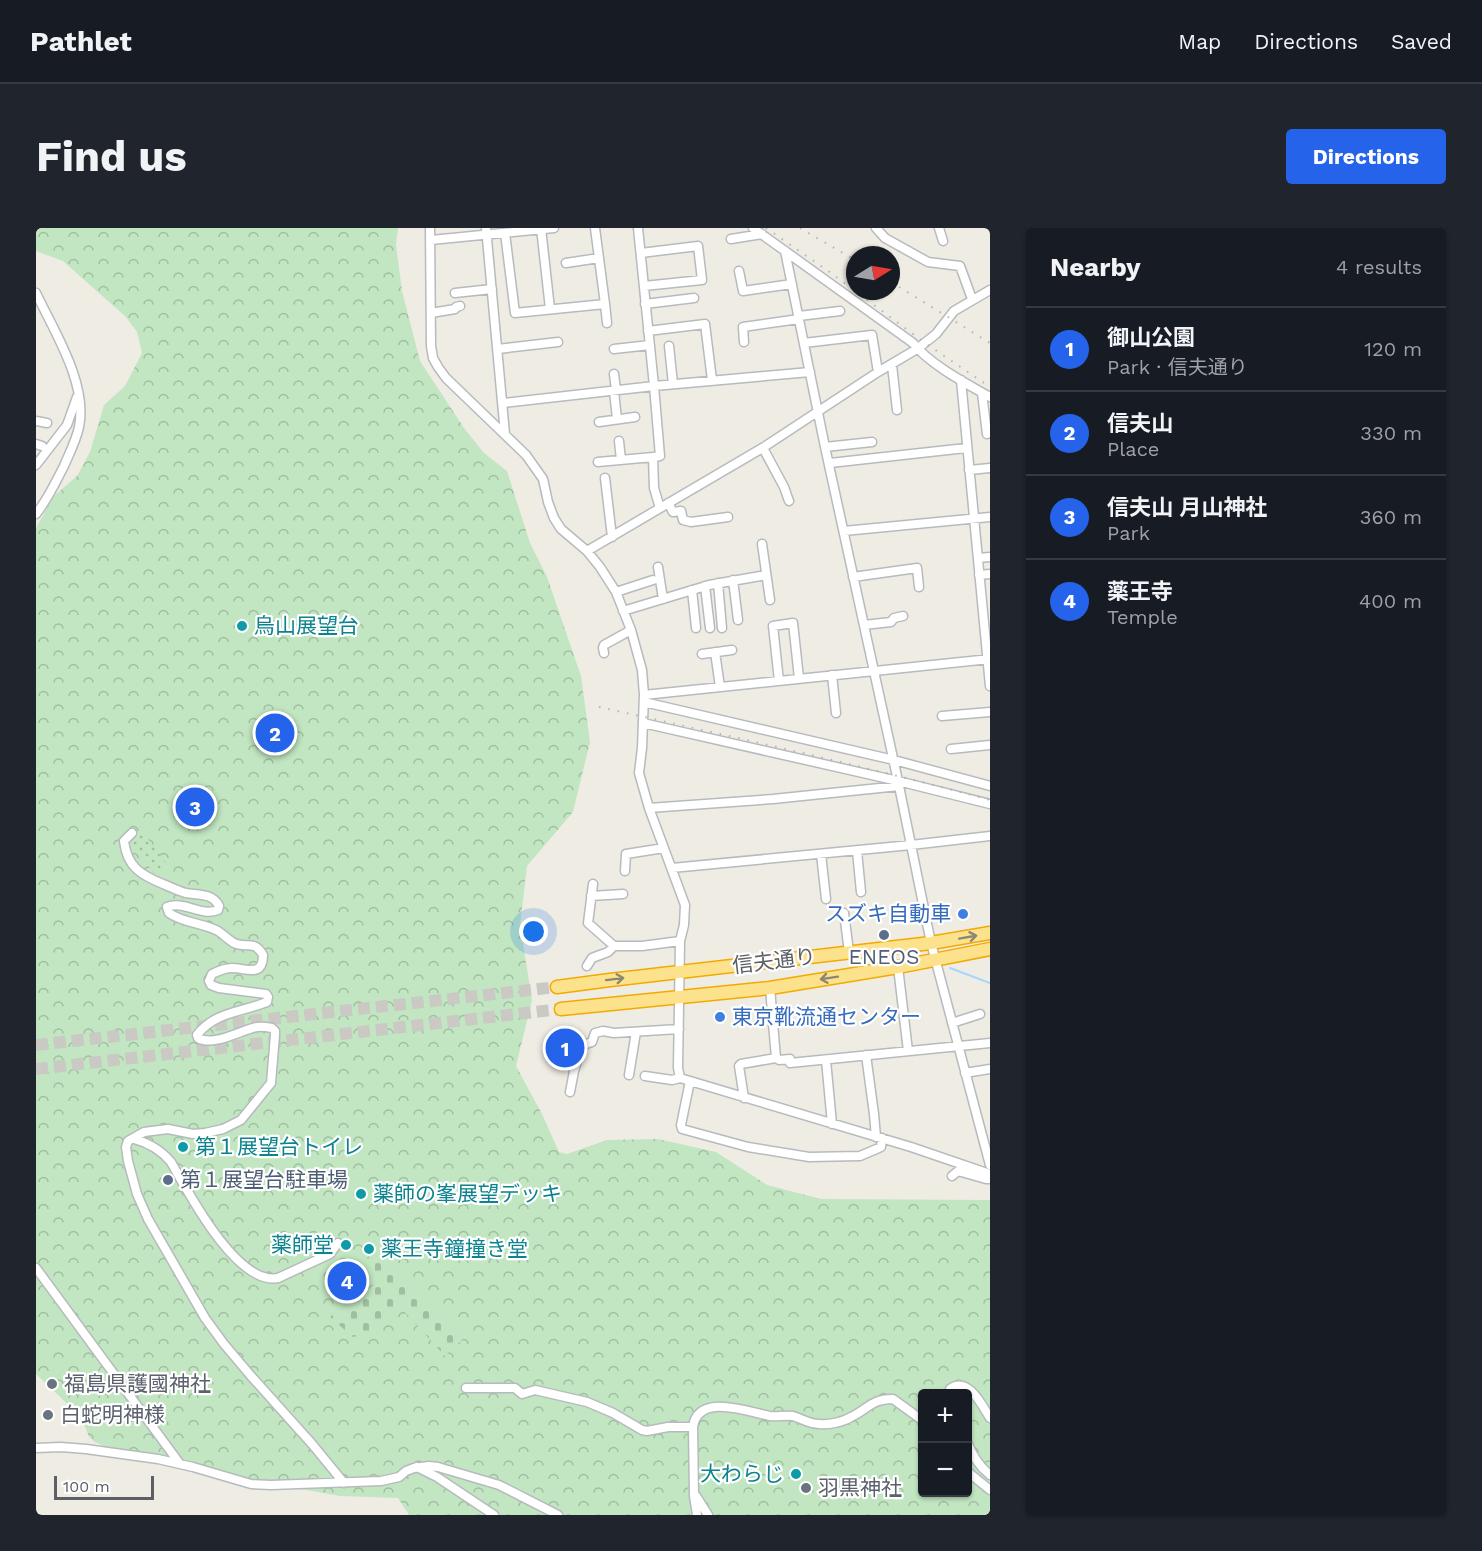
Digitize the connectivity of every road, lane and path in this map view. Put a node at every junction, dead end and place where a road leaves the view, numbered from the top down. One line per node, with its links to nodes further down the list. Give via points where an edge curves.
1 (430, 228): 13 (street)
2 (554, 228): 8 (street)
3 (595, 228): 17 (street)
4 (638, 228): 16 (street)
5 (753, 228): 11 (street)
6 (876, 228): 27 (street, via 885,238 928,262 960,266)
7 (939, 228): 14 (street)
8 (542, 229): 10 (street); 31 (street)
9 (486, 231): 10 (street); 13 (street); 22 (street)
10 (505, 233): 31 (street, via 514,313)
11 (762, 234): 12 (street); 15 (street)
12 (731, 239)
13 (430, 240): 33 (street)
14 (943, 241)
15 (785, 251): 20 (street); 44 (street)
16 (641, 253): 21 (street); 21 (street, via 698,246 702,280)
17 (599, 258): 18 (street); 28 (street)
18 (566, 263)
19 (739, 271): 20 (street, via 743,291)
20 (792, 284): 34 (street)
21 (644, 286): 29 (street)
22 (492, 289): 25 (street); 42 (street)
23 (990, 290): 27 (street)
24 (36, 293): 54 (street, via 65,354)
25 (455, 293)
26 (694, 298): 29 (street)
27 (972, 299): 44 (street, via 954,311 936,334)
28 (605, 304): 31 (street); 35 (street)
29 (645, 304): 36 (street)
30 (460, 306): 33 (street)
31 (550, 309)
32 (840, 311): 34 (street)
33 (430, 313): 64 (street, via 431,346 438,368)
34 (799, 317): 38 (street, via 743,327); 39 (street)
35 (607, 323)
36 (648, 331): 40 (street); 49 (street, via 705,324)
37 (558, 342): 42 (street)
38 (744, 342)
39 (804, 343): 46 (street); 47 (street, via 872,335)
40 (650, 345): 43 (street); 52 (street)
41 (669, 346): 51 (street)
42 (498, 349): 56 (street)
43 (614, 349)
44 (917, 349): 45 (street); 50 (street)
45 (892, 365): 47 (street); 57 (street)
46 (810, 372): 49 (street); 58 (street)
47 (878, 372): 58 (street)
48 (614, 374): 53 (street)
49 (712, 380): 51 (street)
50 (961, 380): 55 (street); 70 (street)
51 (673, 384): 52 (street)
52 (654, 386): 53 (street); 71 (street, via 660,456)
53 (615, 391): 56 (street); 60 (street)
54 (78, 395): 75 (street, via 67,425); 81 (street, via 79,426 72,449)
55 (986, 395): 65 (street)
56 (503, 403): 64 (street)
57 (897, 410)
58 (818, 412): 68 (street); 69 (street)
59 (635, 417): 60 (street)
60 (617, 419): 62 (street)
61 (36, 421): 63 (street)
62 (599, 422)
63 (47, 423)
64 (505, 434): 88 (street, via 543,479 561,530)
65 (987, 434)
66 (620, 441): 72 (street)
67 (872, 442): 68 (street)
68 (825, 447): 74 (street)
69 (763, 448): 79 (street); 80 (street)
70 (966, 448): 74 (street); 77 (street)
71 (653, 457): 72 (street); 80 (street, via 654,488)
72 (621, 460): 73 (street)
73 (598, 462)
74 (830, 463): 85 (street)
75 (36, 465)
76 (990, 468): 77 (street)
77 (969, 470): 84 (street)
78 (605, 478): 86 (street)
79 (789, 501)
80 (664, 506): 82 (street, via 673,512 681,511 683,520 691,522); 86 (street)
81 (36, 514)
82 (728, 517)
83 (990, 517): 84 (street)
84 (974, 518): 85 (street); 90 (street)
85 (844, 531): 95 (street)
86 (612, 537): 88 (street)
87 (762, 544): 93 (street)
88 (587, 551): 102 (street)
89 (990, 557): 90 (street)
90 (978, 558): 94 (street)
91 (658, 567): 103 (street)
92 (990, 574): 94 (street)
93 (766, 575): 97 (street); 104 (street)
94 (979, 575): 106 (street)
95 (853, 577): 100 (street, via 917,568); 109 (street)
96 (653, 580): 102 (street)
97 (733, 580): 98 (street); 108 (street)
98 (718, 583): 99 (street); 112 (street)
99 (705, 586): 101 (street); 111 (street)
100 (919, 587)
101 (692, 590): 103 (street); 110 (street)
102 (615, 592): 105 (street)
103 (663, 599): 105 (street)
104 (770, 600)
105 (623, 610): 113 (street)
106 (986, 613): 118 (street)
107 (903, 616): 109 (street, via 891,622)
108 (738, 620)
109 (864, 625): 119 (street)
110 (696, 628)
111 (710, 628)
112 (722, 628)
113 (631, 630): 116 (street, via 604,645); 125 (street, via 642,670)
114 (732, 650): 115 (street)
115 (715, 652): 117 (street); 124 (street)
116 (604, 653)
117 (702, 654)
118 (989, 660): 119 (street); 123 (street)
119 (874, 671): 120 (street); 132 (street)
120 (832, 675): 121 (street); 127 (street)
121 (799, 678): 122 (street); 122 (street, via 793,623 773,626)
122 (778, 681): 124 (street)
123 (990, 686)
124 (720, 687): 125 (street)
125 (644, 698): 129 (street); 132 (street)
126 (990, 712): 128 (street)
127 (836, 713)
128 (942, 716)
129 (643, 723): 133 (street); 136 (street, via 639,773)
130 (990, 745): 131 (street)
131 (951, 749)
132 (894, 760): 133 (street); 134 (street)
133 (899, 783): 135 (street); 136 (street, via 773,799); 139 (street)
134 (990, 786)
135 (990, 804)
136 (649, 808): 140 (street)
137 (132, 833): 187 (street, via 123,841 124,849 141,874 183,892 216,900 219,906 218,910 206,912 175,905 167,907 169,913 218,931 236,944 254,945 263,955 258,969 225,969 212,974 209,981 219,988 266,994 267,1002 221,1017 202,1029 198,1038 224,1038 258,1027 272,1028 275,1035 271,1083 241,1120 206,1133 168,1129 144,1132)
138 (990, 836): 139 (street)
139 (911, 845): 141 (street); 153 (street)
140 (664, 848): 143 (street); 144 (street, via 626,854)
141 (856, 850): 142 (street); 146 (street)
142 (821, 854): 143 (street); 149 (street)
143 (672, 868): 152 (street, via 686,905)
144 (625, 871)
145 (593, 884): 148 (street)
146 (861, 892)
147 (623, 894): 148 (street)
148 (591, 896): 154 (street, via 588,923)
149 (826, 899)
150 (844, 913): 156 (street)
151 (990, 933): 153 (highway, 信夫通り, one-way to 151)
152 (680, 941): 154 (street); 160 (street)
153 (931, 943): 156 (highway, 信夫通り); 157 (street)
154 (614, 946): 158 (street, via 592,958)
155 (990, 950): 157 (highway, 信夫通り)
156 (849, 952): 160 (highway, 信夫通り)
157 (936, 960): 159 (highway, 信夫通り); 166 (street)
158 (587, 966)
159 (898, 967): 162 (highway, 信夫通り, one-way to 162); 171 (street)
160 (680, 972): 161 (highway, 信夫通り, one-way to 160); 163 (street)
161 (557, 987)
162 (770, 988): 163 (highway, 信夫通り); 173 (street)
163 (680, 996): 164 (highway, 信夫通り); 167 (street)
164 (561, 1010)
165 (980, 1014): 166 (street)
166 (952, 1023): 170 (street)
167 (679, 1029): 168 (street); 179 (street)
168 (636, 1032): 177 (street); 181 (street, via 595,1033 592,1042 581,1048)
169 (990, 1043): 170 (street)
170 (958, 1046): 171 (street); 176 (street)
171 (908, 1051): 172 (street)
172 (866, 1055): 174 (street); 186 (street)
173 (776, 1058): 174 (street, via 790,1059 790,1063); 182 (street, via 739,1066)
174 (826, 1060): 185 (street)
175 (990, 1070): 176 (street)
176 (965, 1073): 184 (street)
177 (629, 1075)
178 (645, 1076): 179 (street)
179 (680, 1078): 180 (street)
180 (690, 1081): 182 (street); 186 (street, via 682,1129 748,1148 809,1157 860,1156 881,1147)
181 (570, 1092)
182 (744, 1098): 185 (street)
183 (990, 1120): 184 (street)
184 (979, 1122): 188 (street)
185 (832, 1124): 186 (street)
186 (879, 1137): 190 (street)
187 (134, 1139): 191 (street, via 164,1154 217,1236 255,1274 278,1278 330,1254); 206 (street, via 126,1147 142,1207 205,1318)
188 (990, 1165)
189 (952, 1176): 190 (street, via 958,1171 986,1179)
190 (990, 1176)
191 (338, 1243)
192 (36, 1268): 202 (street)
193 (466, 1388): 199 (street, via 506,1387 522,1394 535,1390 560,1395 587,1402 647,1431)
194 (950, 1389): 195 (street, via 958,1385)
195 (969, 1389)
196 (972, 1393): 198 (street)
197 (918, 1417): 199 (street, via 889,1399 873,1402 842,1421 825,1424 716,1407 697,1416)
198 (990, 1418)
199 (693, 1427): 208 (street)
200 (36, 1448): 202 (street, via 86,1449)
201 (972, 1452): 205 (street)
202 (180, 1464): 206 (street, via 251,1484)
203 (417, 1467): 206 (street, via 381,1481); 209 (street); 210 (street, via 438,1467 498,1485)
204 (972, 1475): 207 (street)
205 (990, 1475)
206 (344, 1483)
207 (990, 1490)
208 (694, 1493): 211 (street); 212 (street)
209 (494, 1515)
210 (558, 1515)
211 (697, 1515)
212 (708, 1515)

